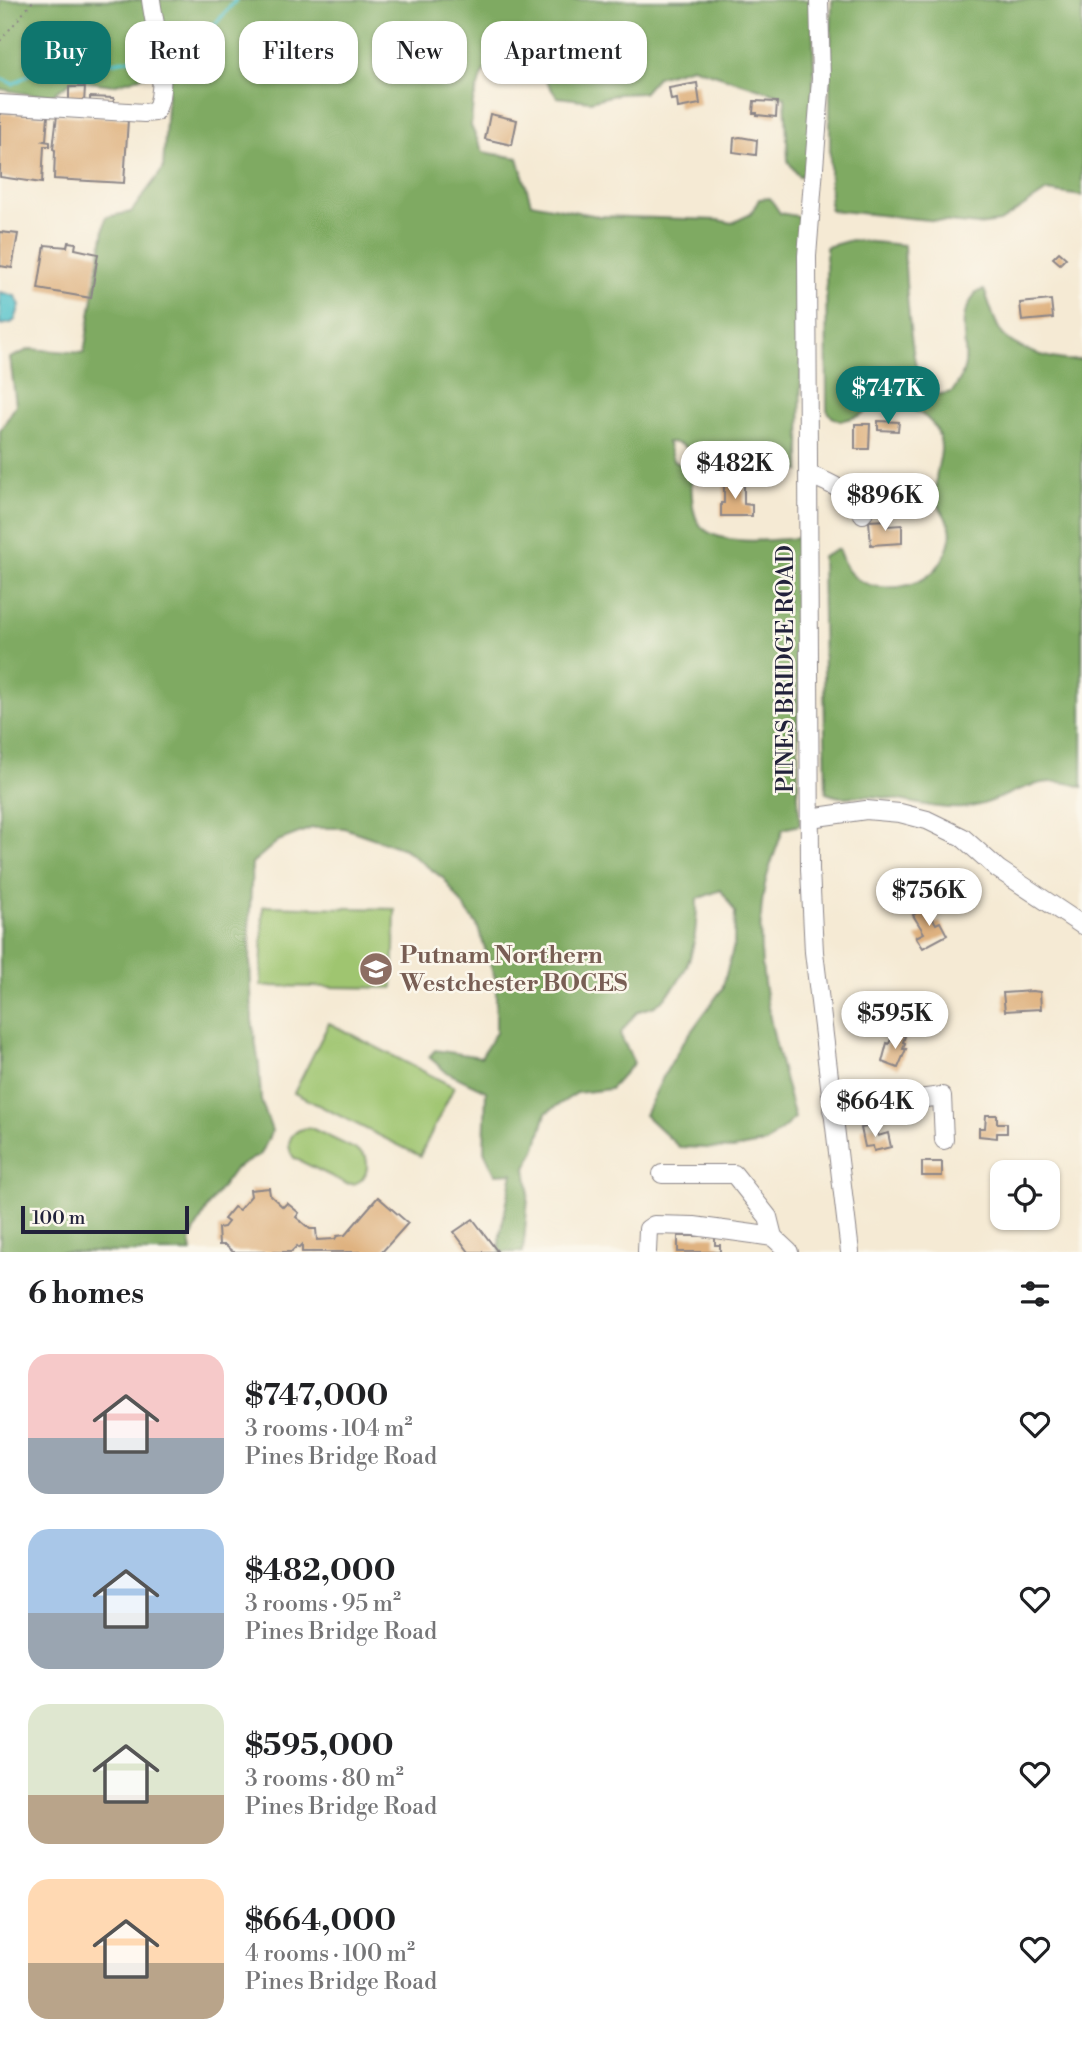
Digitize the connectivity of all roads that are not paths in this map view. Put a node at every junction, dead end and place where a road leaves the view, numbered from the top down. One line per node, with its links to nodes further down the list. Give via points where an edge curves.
1 (151, 0): 3 (street, via 161,78 155,112)
2 (819, 0): 4 (street, PINES BRIDGE ROAD, via 821,79 807,256)
3 (0, 104)
4 (809, 475): 5 (street, via 848,494); 6 (street, PINES BRIDGE ROAD)
5 (863, 514)
6 (810, 818): 7 (street, via 866,810 927,820 962,837 998,869); 8 (street, PINES BRIDGE ROAD, via 814,952)
7 (1082, 925)
8 (832, 1110): 9 (street, via 942,1096); 14 (street, PINES BRIDGE ROAD)
9 (944, 1140)
10 (662, 1174): 11 (street, via 734,1174 768,1217)
11 (773, 1237): 12 (street, via 654,1224 648,1229); 13 (street)
12 (647, 1252)
13 (789, 1252)
14 (850, 1252)

